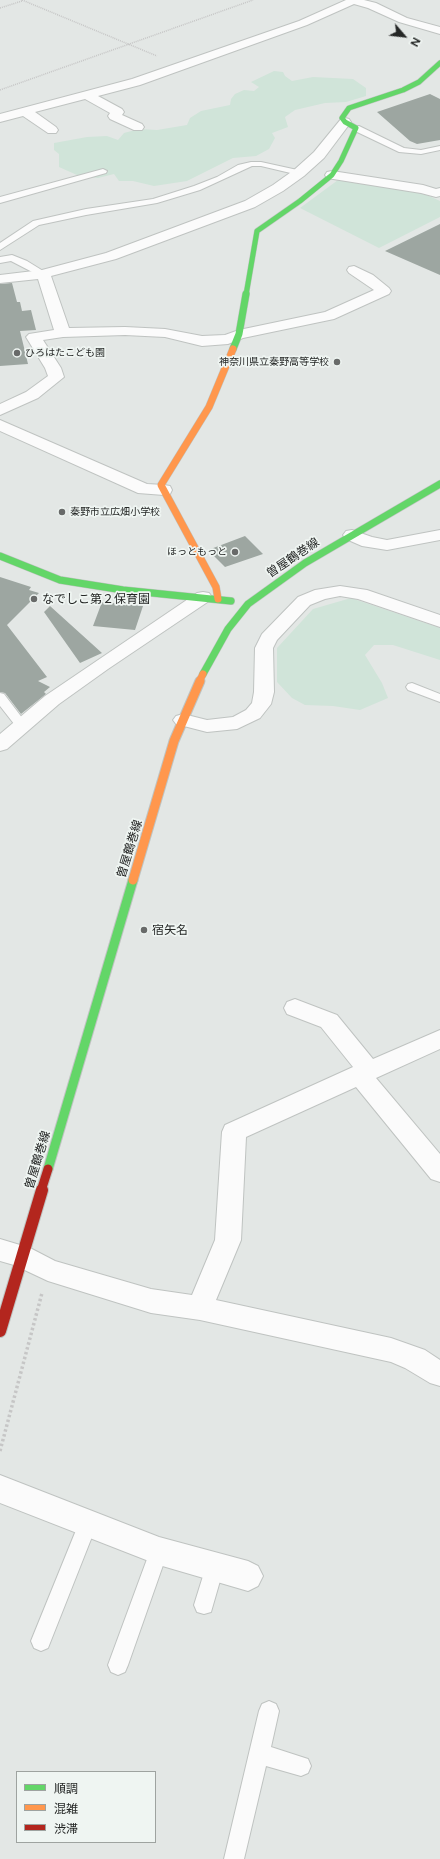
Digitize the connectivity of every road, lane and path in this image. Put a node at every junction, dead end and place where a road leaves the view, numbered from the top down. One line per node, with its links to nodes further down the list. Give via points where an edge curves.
1 (23, 0): 4 (path); 6 (path)
2 (253, 0): 6 (path)
3 (354, 0): 5 (street, via 372,5 403,20); 8 (street, via 303,24)
4 (0, 8)
5 (440, 31)
6 (128, 45): 8 (path); 9 (path)
7 (440, 63): 13 (street, via 419,82 403,90 349,108 342,118)
8 (182, 66): 10 (street)
9 (0, 90)
10 (87, 95): 11 (street); 14 (street, via 118,112 114,116)
11 (25, 111): 12 (street); 15 (street)
12 (0, 118)
13 (350, 125): 16 (lane, via 402,150 421,152); 18 (street); 19 (street, via 341,161)
14 (138, 127)
15 (52, 130)
16 (440, 148)
17 (104, 171): 21 (lane)
18 (299, 173): 22 (lane, via 261,164 246,165 197,188 154,201 36,223); 25 (street, via 250,204 111,256)
19 (332, 175): 20 (street); 28 (street, via 257,231)
20 (440, 192)
21 (0, 200)
22 (0, 247)
23 (0, 260): 25 (lane, via 12,258)
24 (354, 270): 28 (street, via 384,291 329,316)
25 (43, 274): 26 (street); 27 (street)
26 (0, 278)
27 (63, 333): 28 (street, via 165,333 202,341 228,339); 29 (street, via 34,337 56,377 32,395)
28 (239, 334): 32 (street, via 209,407 161,485)
29 (0, 410)
30 (0, 426): 32 (street, via 144,489)
31 (440, 484): 33 (street, 曽屋鶴巻線)
32 (164, 490): 36 (street, via 216,587)
33 (352, 535): 34 (street, via 368,542 388,545); 37 (street, 曽屋鶴巻線, via 305,563)
34 (440, 535)
35 (0, 556): 36 (street, via 60,580 123,590)
36 (210, 598): 37 (street); 43 (street, via 101,665 52,700)
37 (248, 604): 42 (street, 曽屋鶴巻線, via 228,629 210,659)
38 (440, 621): 42 (street, via 361,594 340,591 322,594 304,601 269,638 264,648 264,692 261,704 253,714 237,722 207,726)
39 (412, 687): 41 (lane)
40 (0, 697): 43 (lane)
41 (440, 698)
42 (183, 720): 49 (street, 曽屋鶴巻線)
43 (22, 726): 44 (street)
44 (0, 744)
45 (295, 1008): 47 (street, via 329,1021)
46 (440, 1039): 47 (street)
47 (364, 1072): 48 (street); 51 (street, via 234,1132 228,1240)
48 (440, 1172)
49 (11, 1253): 51 (street, via 48,1270 151,1301); 52 (street, 曽屋鶴巻線)
50 (43, 1289): 55 (path)
51 (200, 1308): 53 (street)
52 (0, 1331)
53 (427, 1358): 54 (street)
54 (440, 1374)
55 (0, 1451)
56 (0, 1489): 57 (street)
57 (88, 1524): 58 (street); 62 (lane)
58 (159, 1551): 59 (street); 63 (lane)
59 (215, 1567): 60 (street); 61 (lane)
60 (248, 1576)
61 (204, 1605)
62 (41, 1641)
63 (118, 1665)
64 (269, 1711): 65 (lane)
65 (259, 1754): 66 (lane); 67 (lane)
66 (301, 1766)
67 (234, 1859)

